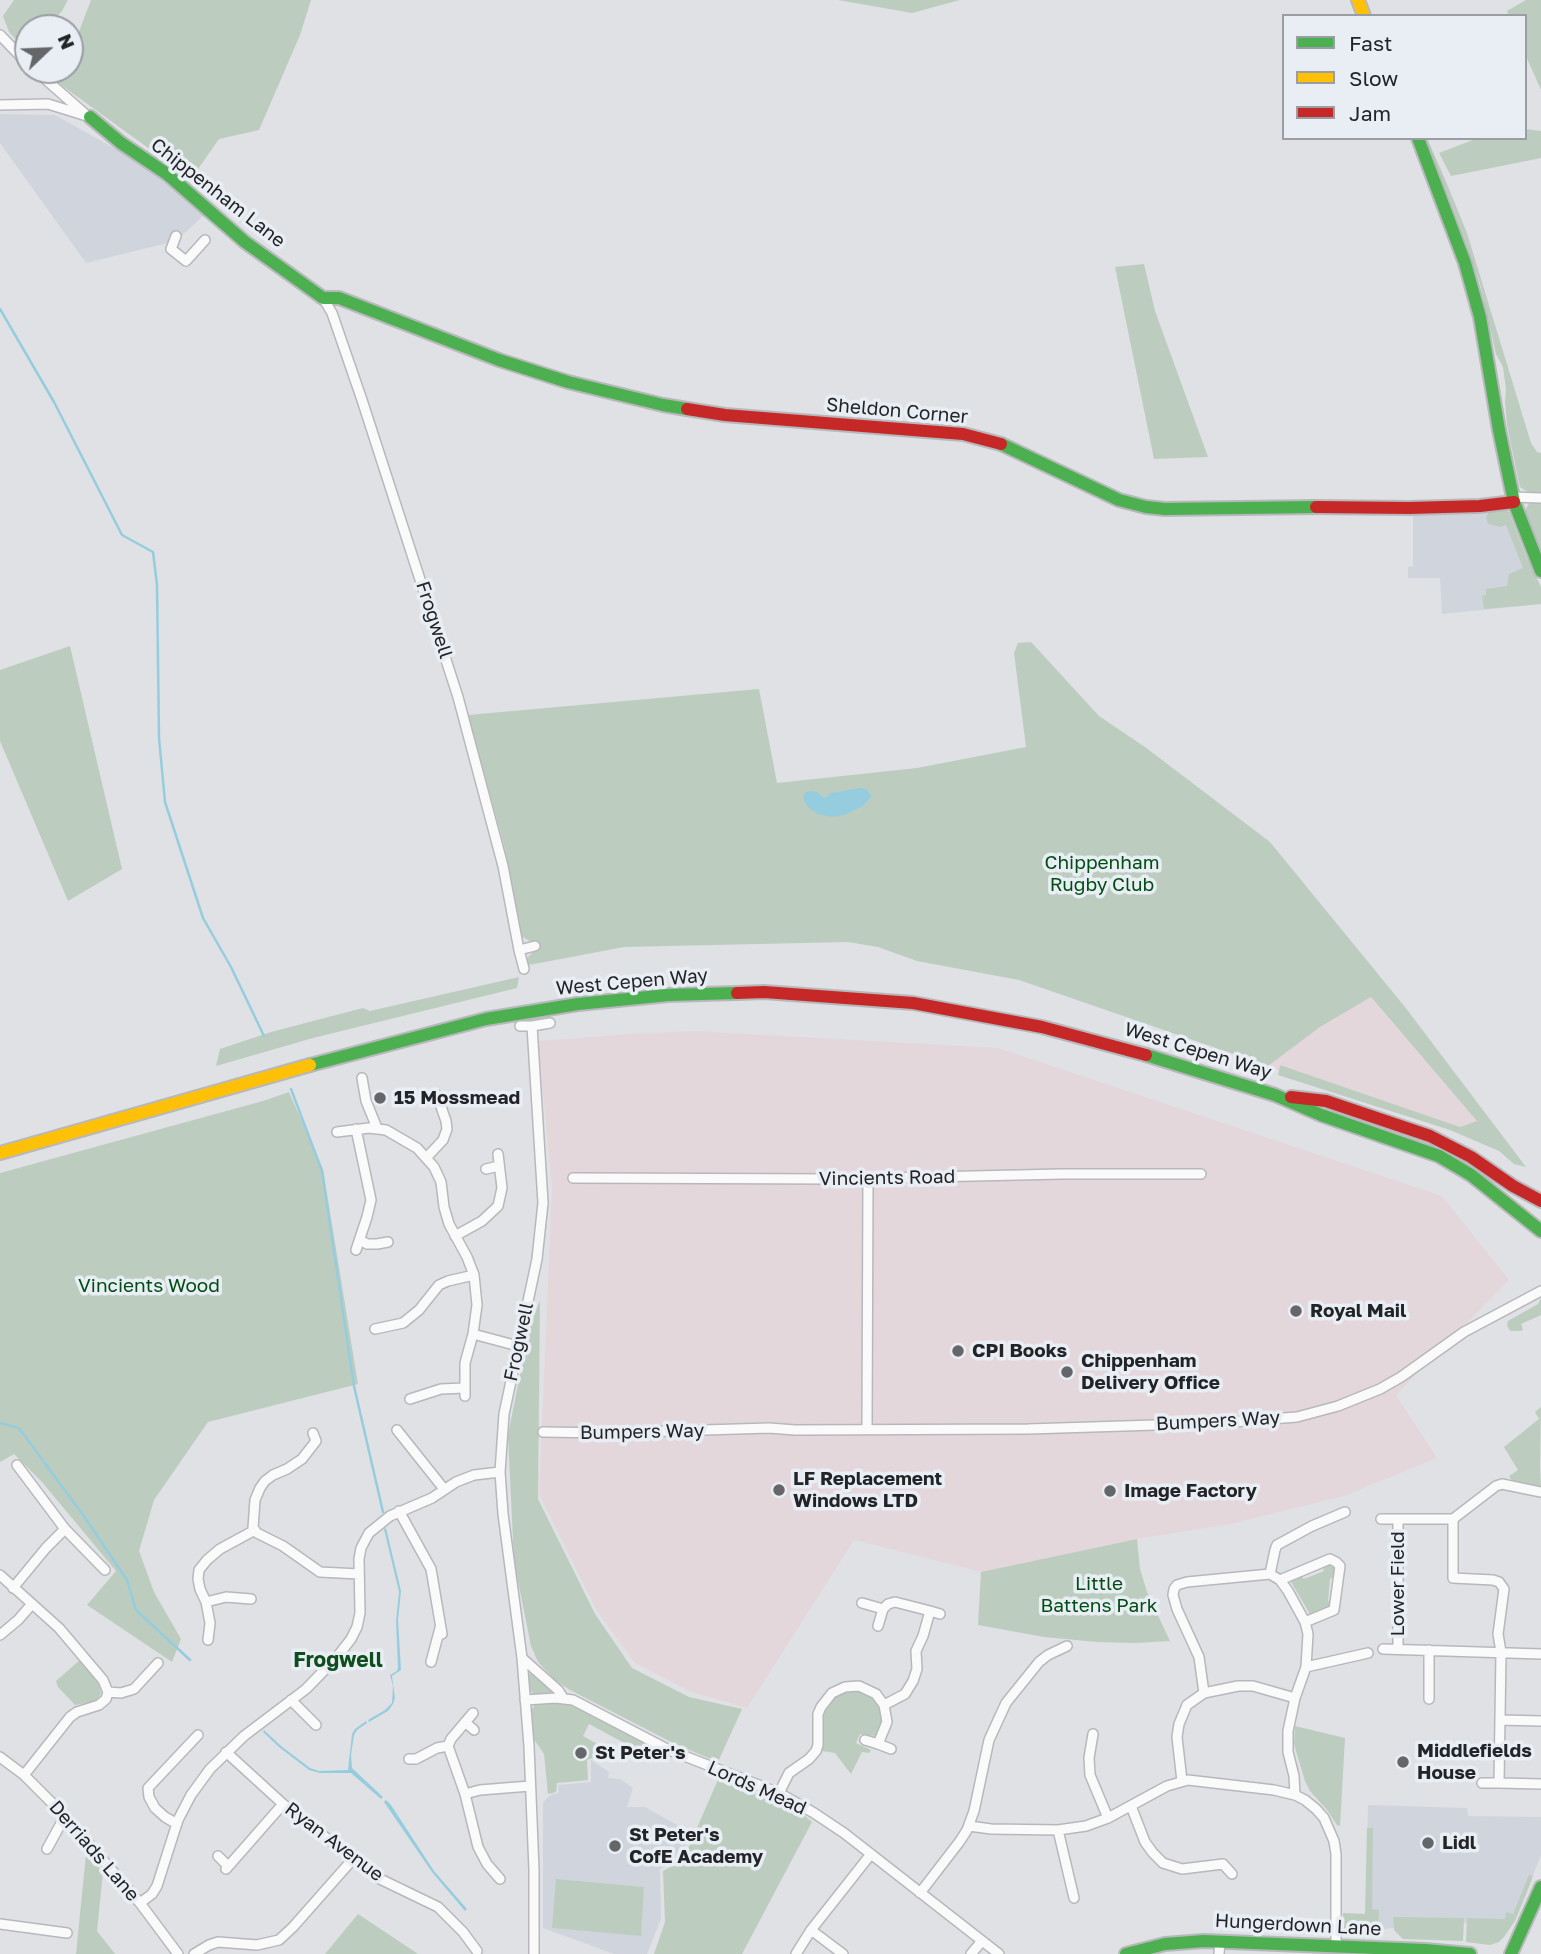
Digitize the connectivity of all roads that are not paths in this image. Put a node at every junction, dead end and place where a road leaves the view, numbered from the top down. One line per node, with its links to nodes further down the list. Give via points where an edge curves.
1 (0, 35): 2 (street)
2 (14, 50)
3 (51, 84): 4 (street, Chippenham Lane)
4 (60, 92): 5 (street); 7 (street, Chippenham Lane)
5 (48, 104): 6 (street, Chippenham Lane); 7 (street, Chippenham Lane)
6 (0, 105)
7 (90, 117): 11 (main road, Chippenham Lane, via 167,174 245,242)
8 (1419, 140): 13 (main road, via 1480,317)
9 (176, 236): 10 (street, via 171,249 186,261)
10 (205, 240)
11 (323, 298): 13 (main road, Sheldon Corner, via 339,298 568,382 663,405 794,422 963,434 997,442 1119,500 1146,507 1409,508); 16 (street, Frogwell, via 362,400 458,697 503,866)
12 (1541, 498): 13 (street)
13 (1514, 500): 14 (main road)
14 (1541, 571)
15 (535, 946): 16 (street)
16 (519, 950): 17 (street, Frogwell)
17 (524, 969)
18 (550, 1023): 20 (street)
19 (520, 1026): 20 (street)
20 (532, 1026): 45 (street, Frogwell, via 543,1203 537,1259)
21 (362, 1078): 24 (street)
22 (1275, 1094): 27 (main road, West Cepen Way, via 1097,1041 965,1011 764,992 678,994 526,1012 442,1029); 35 (main road, West Cepen Way, via 1326,1101 1430,1136); 36 (main road, West Cepen Way, via 1447,1161)
23 (454, 1098): 29 (street, via 439,1098 446,1133)
24 (377, 1128): 25 (street); 29 (street, via 400,1137)
25 (356, 1129): 26 (street); 38 (street, via 370,1194)
26 (337, 1132)
27 (0, 1153)
28 (498, 1154): 30 (street)
29 (427, 1157): 37 (street, via 441,1182)
30 (499, 1166): 31 (street); 37 (street, via 502,1188 496,1209)
31 (486, 1169)
32 (1200, 1174): 34 (street, Vincients Road)
33 (573, 1178): 34 (street, Vincients Road)
34 (867, 1179): 47 (street)
35 (1541, 1201)
36 (1541, 1231)
37 (454, 1236): 41 (street)
38 (360, 1240): 39 (street); 40 (street)
39 (388, 1242)
40 (356, 1250)
41 (474, 1275): 43 (street, via 439,1285 403,1323); 44 (street, via 477,1305)
42 (1540, 1290): 47 (street, Bumpers Way, via 1456,1337 1380,1389 1297,1417 1105,1427)
43 (375, 1329)
44 (473, 1334): 45 (street); 46 (street, via 464,1392 441,1389)
45 (518, 1346): 52 (street, Frogwell, via 503,1422)
46 (415, 1395)
47 (866, 1429): 49 (street, Bumpers Way)
48 (397, 1430): 53 (street)
49 (543, 1432)
50 (318, 1438): 61 (street, via 302,1459 265,1481 255,1500)
51 (17, 1465): 60 (street)
52 (500, 1472): 53 (street, via 474,1475); 86 (street, Frogwell)
53 (444, 1489): 55 (street)
54 (1541, 1492): 59 (street, via 1502,1484)
55 (399, 1511): 63 (street, via 366,1538); 87 (street, via 432,1573 441,1630)
56 (1345, 1512): 64 (street, via 1278,1545)
57 (1381, 1519): 58 (street)
58 (1398, 1519): 59 (street); 81 (street, Lower Field)
59 (1453, 1520): 83 (street, via 1453,1578 1493,1580 1504,1589 1497,1634)
60 (65, 1529): 62 (street); 67 (street)
61 (255, 1530): 63 (street, via 283,1546 315,1574); 69 (street, via 202,1565 198,1579)
62 (105, 1570)
63 (359, 1574): 95 (street, via 360,1613 354,1634)
64 (1270, 1574): 66 (street); 91 (street, via 1175,1584 1175,1604 1199,1657)
65 (0, 1575): 67 (street)
66 (1280, 1580): 75 (street); 75 (street, via 1330,1559 1340,1566 1334,1610)
67 (13, 1588): 71 (street)
68 (245, 1600): 69 (street, via 226,1597)
69 (206, 1602): 78 (street)
70 (862, 1602): 72 (street)
71 (32, 1604): 77 (street); 90 (street, via 68,1638)
72 (883, 1609): 73 (street, via 895,1602); 76 (street)
73 (930, 1611): 74 (street); 97 (street, via 916,1651 917,1669 911,1686)
74 (940, 1614)
75 (1305, 1622): 89 (street, via 1309,1643)
76 (878, 1626)
77 (0, 1634)
78 (211, 1636)
79 (1067, 1646): 127 (street, via 1039,1662 1006,1703 987,1747)
80 (1383, 1649): 81 (street)
81 (1398, 1649): 82 (street)
82 (1429, 1650): 83 (street); 94 (street)
83 (1501, 1652): 85 (street); 100 (street)
84 (1368, 1653): 89 (street)
85 (1541, 1654)
86 (522, 1658): 92 (street); 96 (street, Frogwell)
87 (431, 1662)
88 (158, 1663): 90 (street, via 134,1689)
89 (1306, 1667): 93 (street)
90 (108, 1692): 113 (street, via 99,1705 71,1717)
91 (1204, 1693): 93 (street, via 1253,1686); 114 (street, via 1187,1705 1179,1724)
92 (563, 1698): 96 (street, Lords Mead); 119 (street, Lords Mead, via 669,1750)
93 (1295, 1698): 121 (street, via 1287,1742)
94 (1429, 1699)
95 (292, 1700): 99 (street); 110 (street)
96 (525, 1700): 118 (street, Frogwell)
97 (884, 1705): 107 (street, via 887,1722); 119 (street, via 876,1694 859,1686 832,1693 818,1714 816,1751 789,1773)
98 (473, 1713): 102 (street)
99 (313, 1719)
100 (1500, 1720): 101 (street); 116 (street)
101 (1541, 1721)
102 (465, 1722): 103 (street); 108 (street)
103 (474, 1730)
104 (1093, 1734): 125 (street, via 1090,1775)
105 (196, 1740): 126 (street, via 148,1788 155,1808)
106 (865, 1740): 107 (street)
107 (878, 1744): 109 (street)
108 (448, 1746): 112 (street); 120 (street)
109 (891, 1749)
110 (226, 1752): 122 (street, Ryan Avenue); 126 (street, via 200,1783)
111 (0, 1757): 113 (street, Derriads Lane)
112 (409, 1759)
113 (24, 1775): 124 (street, Derriads Lane)
114 (1182, 1781): 121 (street); 123 (street)
115 (1482, 1783): 116 (street)
116 (1499, 1783): 117 (street)
117 (1541, 1784)
118 (530, 1786): 120 (street); 149 (street, Frogwell)
119 (779, 1793): 130 (street, Lords Mead)
120 (465, 1794): 134 (street, via 478,1847)
121 (1295, 1795): 144 (street, via 1324,1818 1334,1841)
122 (283, 1804): 131 (street, via 227,1868); 132 (street, Ryan Avenue)
123 (1131, 1806): 125 (street); 133 (street, via 1145,1842 1163,1863 1182,1869 1222,1864)
124 (65, 1816): 129 (street); 138 (street, Derriads Lane)
125 (1108, 1818): 128 (street)
126 (177, 1824): 138 (street, via 160,1881)
127 (969, 1826): 128 (street); 136 (street)
128 (1058, 1830): 137 (street)
129 (52, 1845)
130 (871, 1854): 136 (street, Lords Mead); 140 (street)
131 (218, 1856)
132 (353, 1859): 146 (street, Ryan Avenue, via 380,1879 438,1908); 148 (street, via 279,1940 257,1945 218,1942)
133 (1232, 1874)
134 (500, 1879)
135 (1541, 1887): 141 (main road)
136 (920, 1893): 143 (street, Lords Mead)
137 (1074, 1898)
138 (140, 1903): 147 (street, Derriads Lane)
139 (0, 1924): 142 (street)
140 (811, 1930): 150 (street); 151 (street)
141 (1520, 1933): 156 (main road); 157 (main road)
142 (63, 1934)
143 (982, 1941): 152 (street); 153 (street, Lords Mead)
144 (1336, 1947): 145 (main road, Hungerdown Lane); 155 (main road, Hungerdown Lane)
145 (1220, 1948): 154 (main road, Hungerdown Lane, via 1189,1941)
146 (477, 1951)
147 (178, 1954)
148 (194, 1954)
149 (534, 1954)
150 (796, 1954)
151 (843, 1954)
152 (971, 1954)
153 (999, 1954)
154 (1126, 1954)
155 (1470, 1954)
156 (1501, 1954)
157 (1511, 1954)

